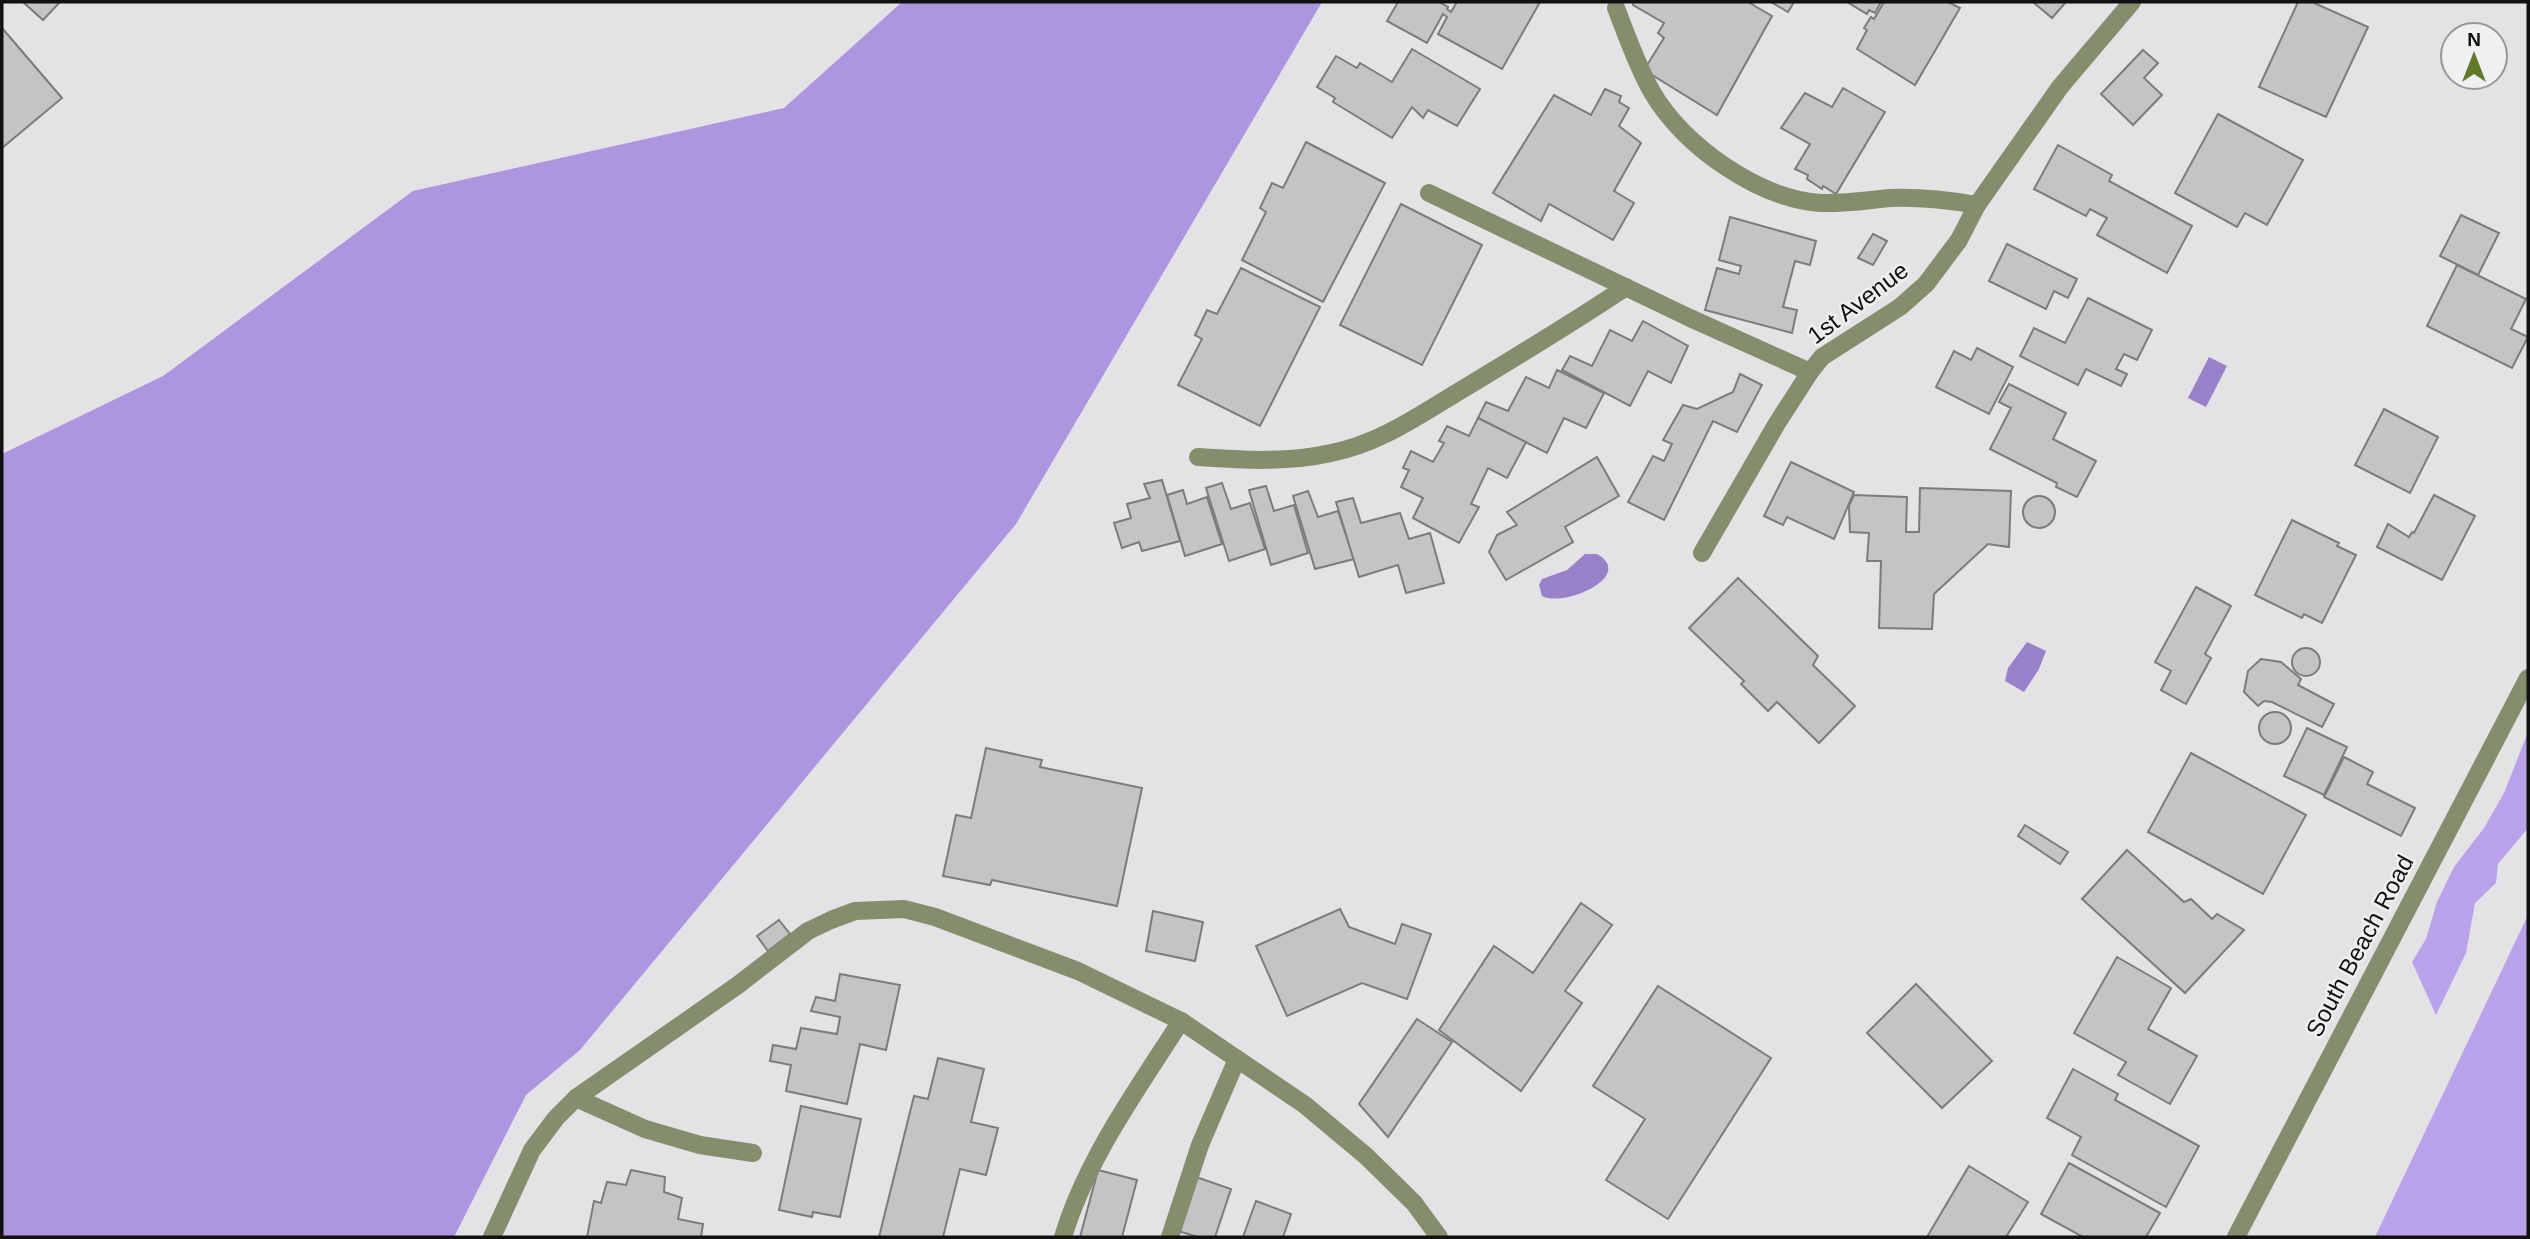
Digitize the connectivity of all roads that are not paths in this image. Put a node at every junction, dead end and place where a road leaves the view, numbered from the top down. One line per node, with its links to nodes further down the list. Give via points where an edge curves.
1 (2132, 2): 4 (street, 1st Avenue, via 2060,87)
2 (1616, 8): 4 (street, via 1653,93 1708,154 1745,180 1788,198 1821,203 1924,198)
3 (1429, 193): 5 (street)
4 (1976, 205): 6 (street, 1st Avenue, via 1959,240 1926,284 1900,307 1822,357)
5 (1626, 287): 6 (street); 7 (street, via 1400,428 1368,442 1295,459)
6 (1810, 372): 8 (street, 1st Avenue)
7 (1198, 457)
8 (1702, 553)
9 (2528, 678): 18 (street, South Beach Road)
10 (1181, 1021): 11 (street); 12 (street, via 1078,971 935,917 904,909 855,911 808,931); 15 (street, via 1109,1133)
11 (1237, 1059): 16 (street, via 1200,1145); 17 (street, via 1305,1105 1366,1156 1414,1203)
12 (576, 1098): 13 (street, via 645,1129 700,1145); 14 (street, via 532,1150)
13 (753, 1153)
14 (492, 1237)
15 (1063, 1237)
16 (1170, 1237)
17 (1439, 1237)
18 (2236, 1237)

